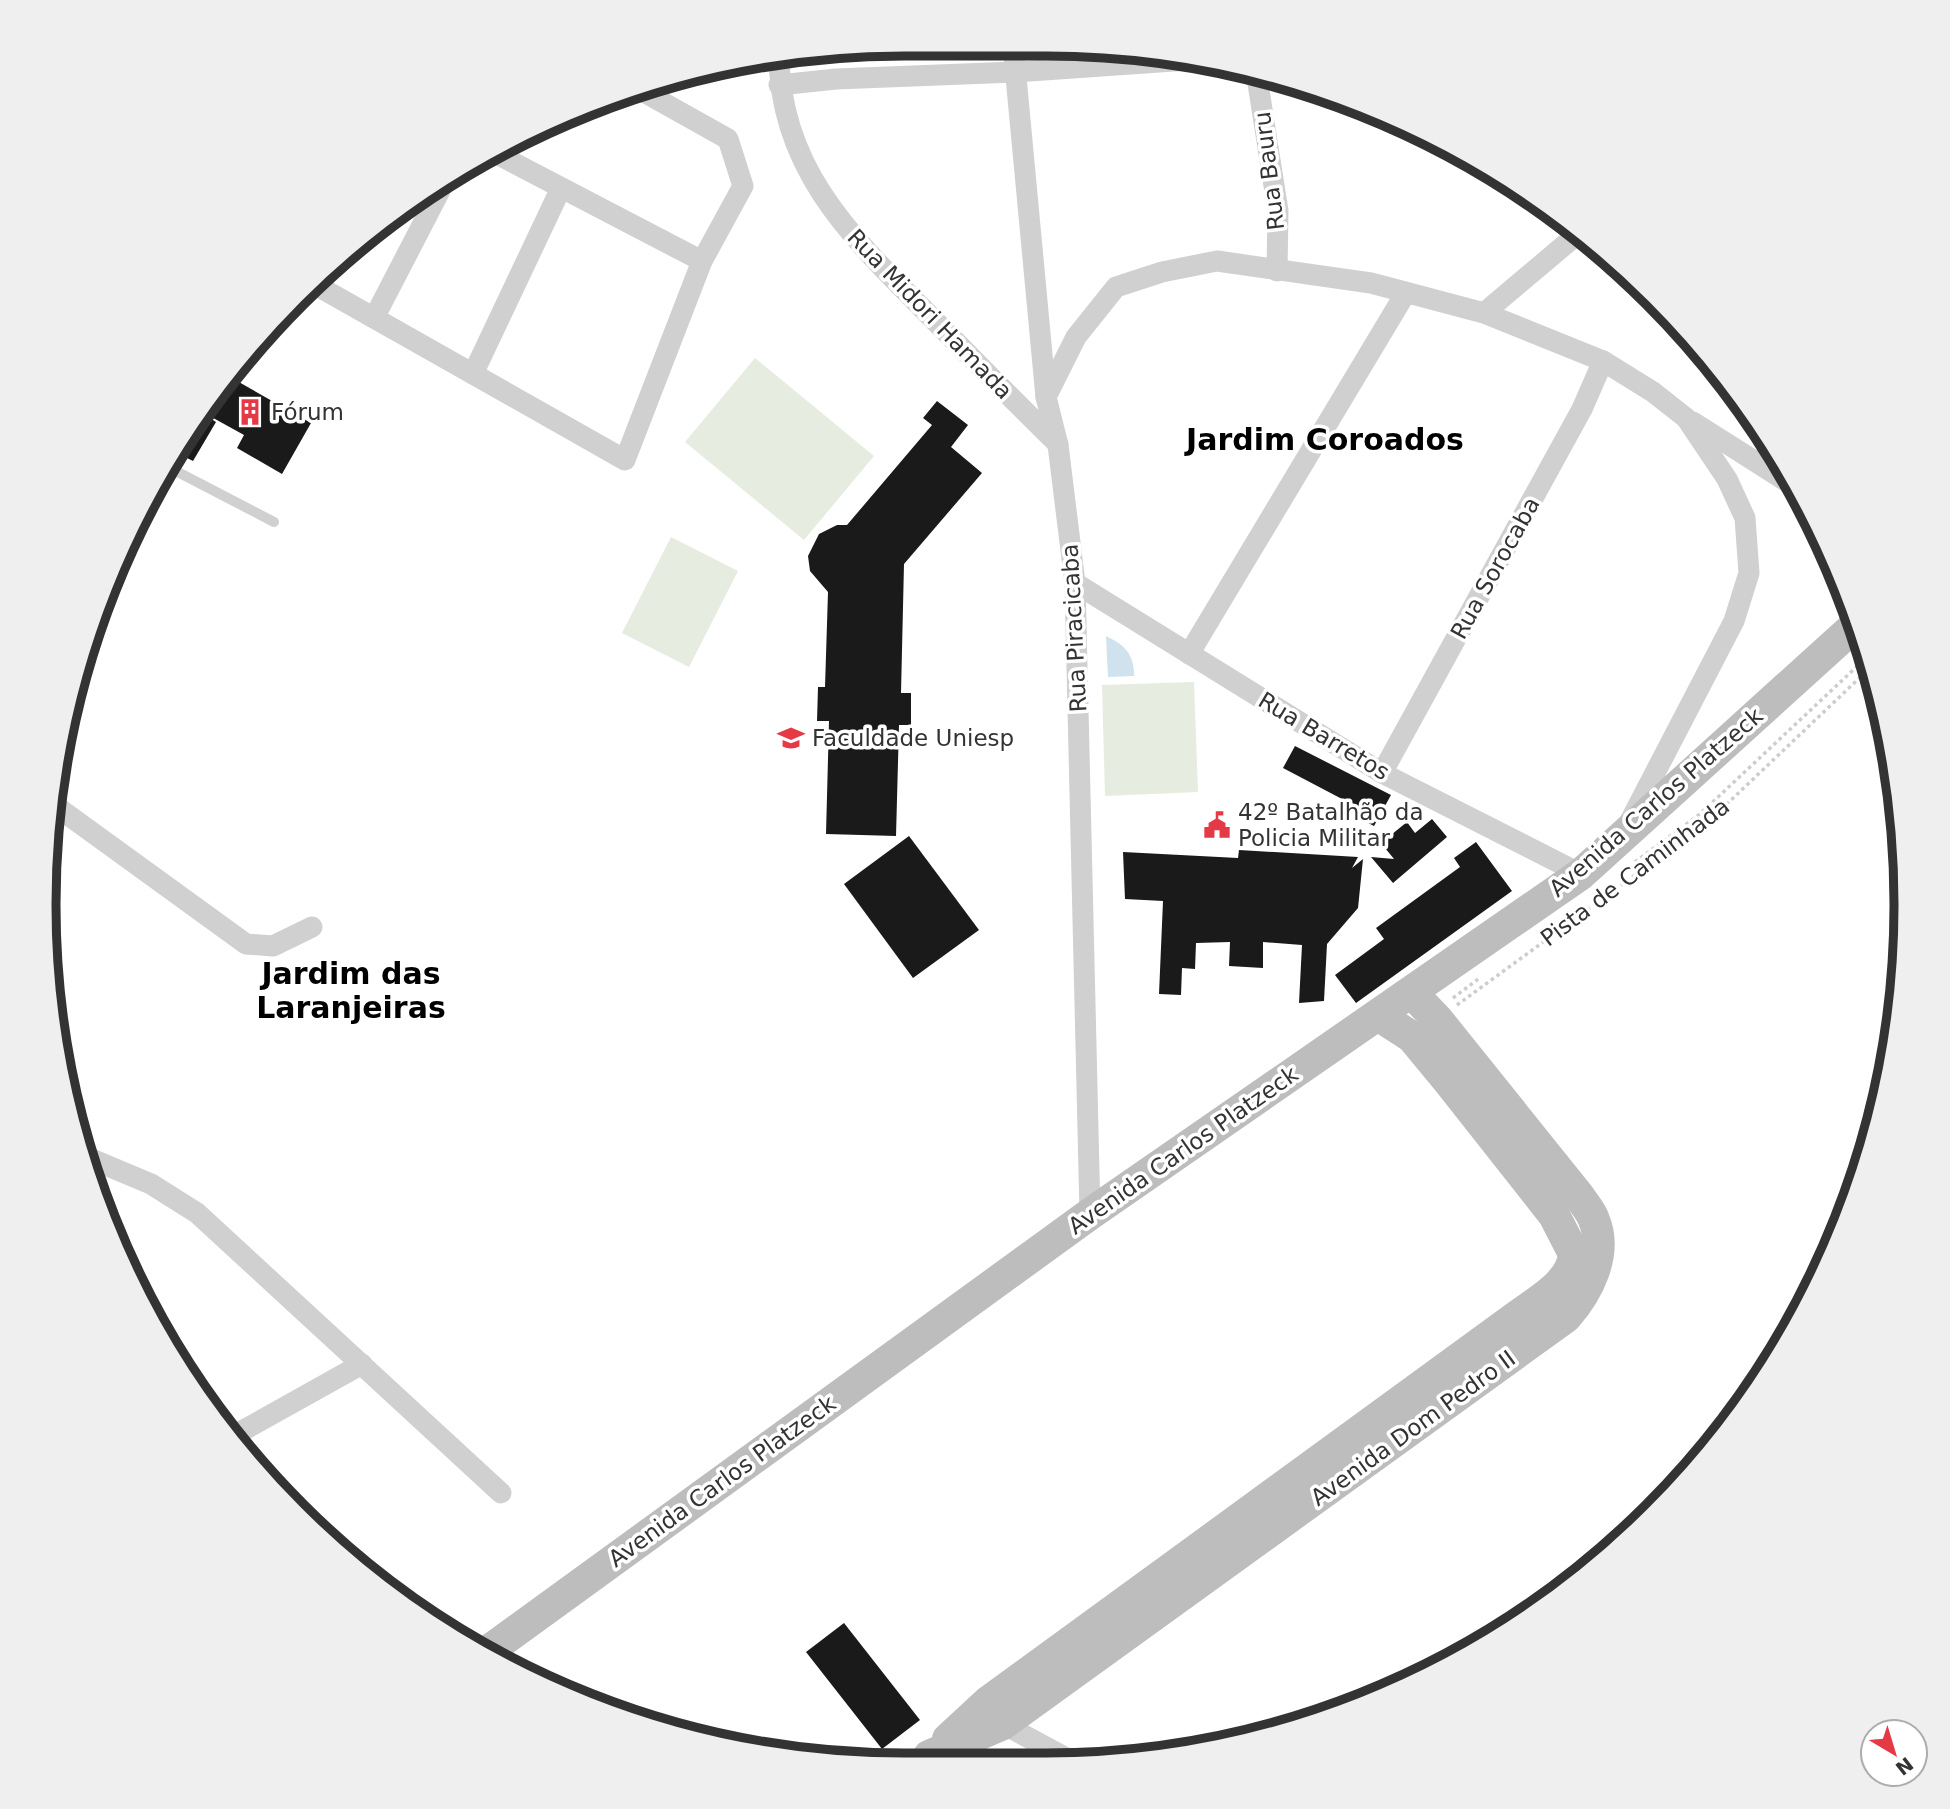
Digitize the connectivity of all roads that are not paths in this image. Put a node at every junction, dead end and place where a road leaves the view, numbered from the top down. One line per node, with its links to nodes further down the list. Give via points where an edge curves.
1 (1014, 56): 4 (street, Rua Piracicaba)
2 (1151, 63): 4 (street)
3 (779, 65): 6 (street, Rua Midori Hamada)
4 (1015, 72): 6 (street); 20 (street, Rua Piracicaba)
5 (1258, 83): 13 (street, Rua Bauru, via 1278,211)
6 (779, 85): 22 (street, Rua Midori Hamada, via 798,153 854,240)
7 (650, 96): 12 (street, via 727,139 743,186)
8 (503, 158): 9 (street)
9 (561, 188): 12 (street); 19 (street)
10 (437, 197): 17 (street)
11 (1572, 239): 16 (street)
12 (702, 261): 19 (street, via 625,460)
13 (1277, 271): 15 (street, via 1371,283); 20 (street, via 1217,261 1116,287 1076,337)
14 (322, 289): 17 (street)
15 (1405, 294): 16 (street); 28 (street)
16 (1484, 313): 18 (street)
17 (374, 318): 19 (street)
18 (1603, 361): 21 (street); 29 (street, Rua Sorocaba, via 1582,409)
19 (473, 374)
20 (1046, 397): 22 (street, Rua Piracicaba)
21 (1686, 418): 24 (street); 31 (street, via 1727,479 1745,518 1749,573 1734,621)
22 (1058, 445): 26 (street, Rua Piracicaba)
23 (176, 471): 25 (lane)
24 (1777, 476)
25 (274, 522)
26 (1075, 583): 28 (street, Rua Barretos); 37 (street, Rua Piracicaba)
27 (1849, 631): 31 (main road, Avenida Carlos Platzeck)
28 (1189, 654): 29 (street, Rua Barretos)
29 (1382, 773): 32 (street, Rua Barretos)
30 (62, 810): 33 (street, via 246,944 273,946)
31 (1621, 839): 32 (main road, Avenida Carlos Platzeck)
32 (1581, 874): 34 (main road, Avenida Carlos Platzeck)
33 (312, 927)
34 (1412, 993): 35 (main road, Avenida Carlos Platzeck); 42 (main road, Avenida Dom Pedro II, via 1595,1221 1597,1259 1584,1293 1566,1317)
35 (1378, 1014): 37 (main road, Avenida Carlos Platzeck); 42 (main road, Avenida Dom Pedro II, via 1412,1037 1554,1215 1574,1254 1569,1272 1562,1282)
36 (96, 1161): 38 (street, via 151,1184 197,1213)
37 (1090, 1214): 41 (main road, Avenida Carlos Platzeck)
38 (362, 1364): 39 (street); 40 (street)
39 (240, 1432)
40 (500, 1493)
41 (495, 1647)
42 (996, 1713): 43 (main road, Avenida Dom Pedro II); 44 (street)
43 (934, 1753)
44 (1058, 1753)

